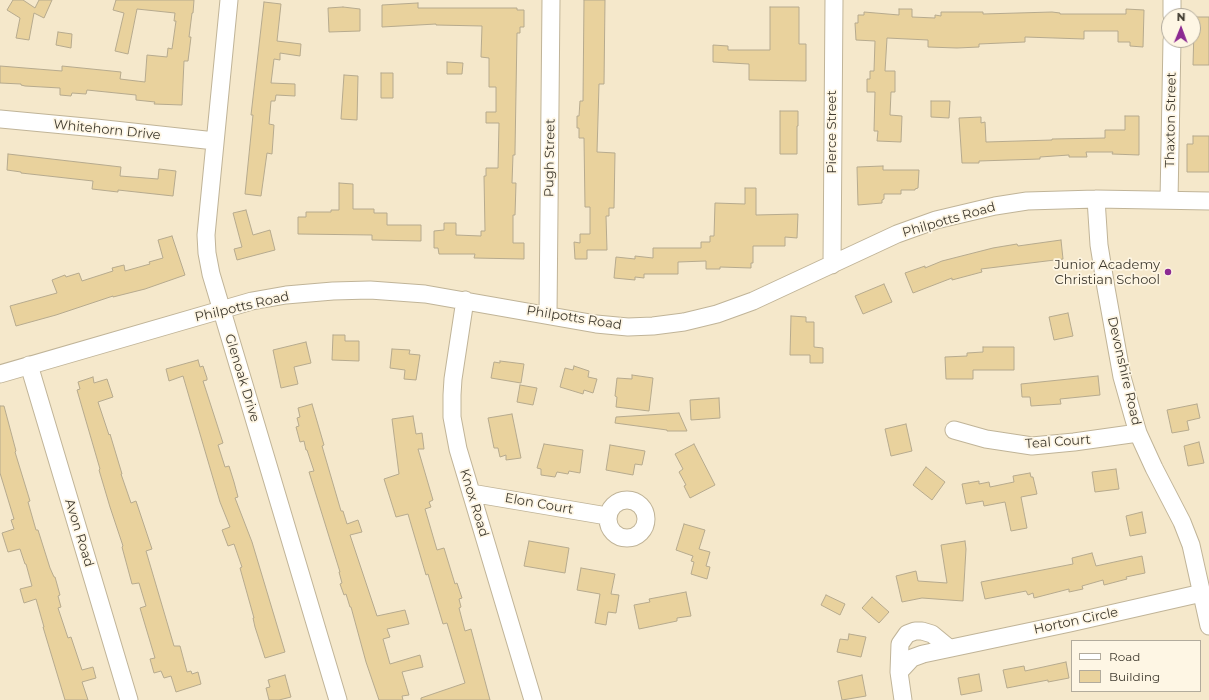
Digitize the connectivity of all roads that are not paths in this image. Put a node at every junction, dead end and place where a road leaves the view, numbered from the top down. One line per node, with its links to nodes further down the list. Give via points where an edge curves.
1 (229, 0): 6 (street, Glenoak Drive)
2 (551, 0): 13 (street, Pugh Street)
3 (834, 0): 10 (street, Pierce Street)
4 (1172, 48): 8 (street, Thaxton Street)
5 (0, 119): 6 (street, Whitehorn Drive)
6 (215, 141): 12 (street, Glenoak Drive, via 206,235 211,274)
7 (1096, 199): 8 (street, Philpotts Road); 10 (street, Philpotts Road, via 1027,201 936,220 897,234); 17 (street, Devonshire Road, via 1099,245 1107,296 1122,377)
8 (1170, 200): 9 (street, Philpotts Road)
9 (1209, 201)
10 (832, 265): 13 (street, Philpotts Road, via 753,302 684,322 628,327)
11 (465, 300): 12 (street, Philpotts Road, via 425,294 333,291 286,295); 13 (street, Philpotts Road); 18 (street, Knox Road, via 453,379 452,417)
12 (222, 310): 14 (street, Philpotts Road); 25 (street, Glenoak Drive)
13 (548, 316)
14 (29, 365): 15 (street, Philpotts Road); 24 (street, Avon Road)
15 (0, 374)
16 (954, 430): 17 (street, Teal Court, via 986,439 1032,446)
17 (1138, 433): 20 (street, Devonshire Road, via 1182,522 1191,545)
18 (471, 493): 19 (street, Elon Court); 26 (street, Knox Road)
19 (607, 516)
20 (1202, 592): 21 (street, Devonshire Road); 22 (street, Horton Circle)
21 (1209, 626)
22 (950, 648): 23 (street, Horton Circle, via 912,658); 23 (street, via 932,634 914,631 907,634 900,644)
23 (899, 672): 27 (street)
24 (129, 700)
25 (338, 700)
26 (533, 700)
27 (903, 700)

